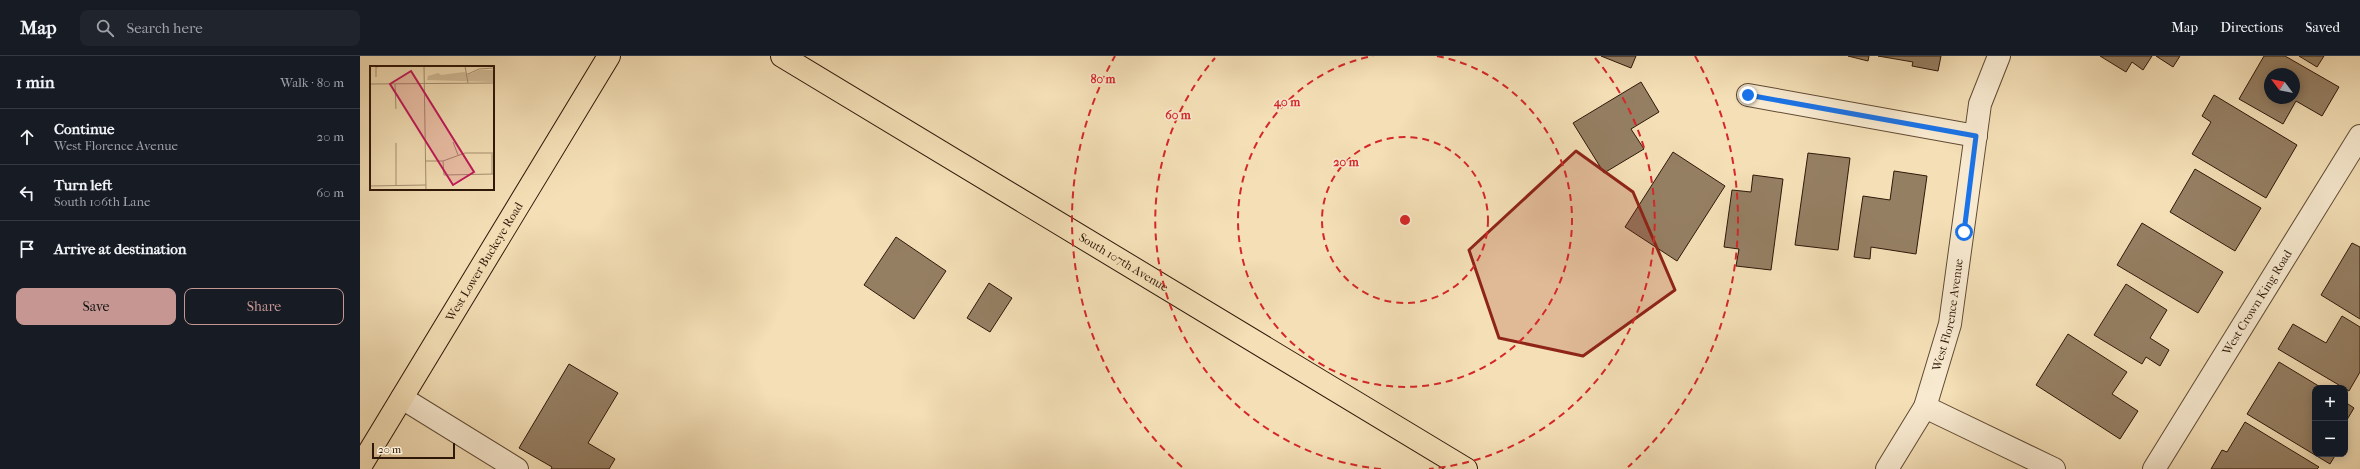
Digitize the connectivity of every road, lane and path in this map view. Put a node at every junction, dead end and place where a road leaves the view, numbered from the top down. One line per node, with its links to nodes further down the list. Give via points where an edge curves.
1 (609, 56): 7 (main road, West Lower Buckeye Road)
2 (782, 56): 11 (main road, South 107th Avenue)
3 (1999, 56): 5 (street, West Florence Avenue, via 1980,104)
4 (1748, 95): 5 (street)
5 (1976, 136): 8 (street, West Florence Avenue, via 1950,324)
6 (2360, 136): 14 (street, West Crown King Road)
7 (402, 398): 9 (main road, West Lower Buckeye Road); 10 (street)
8 (1925, 407): 12 (street, West Florence Avenue); 13 (street)
9 (360, 467)
10 (517, 469)
11 (1466, 469)
12 (1887, 469)
13 (2054, 469)
14 (2154, 469)

